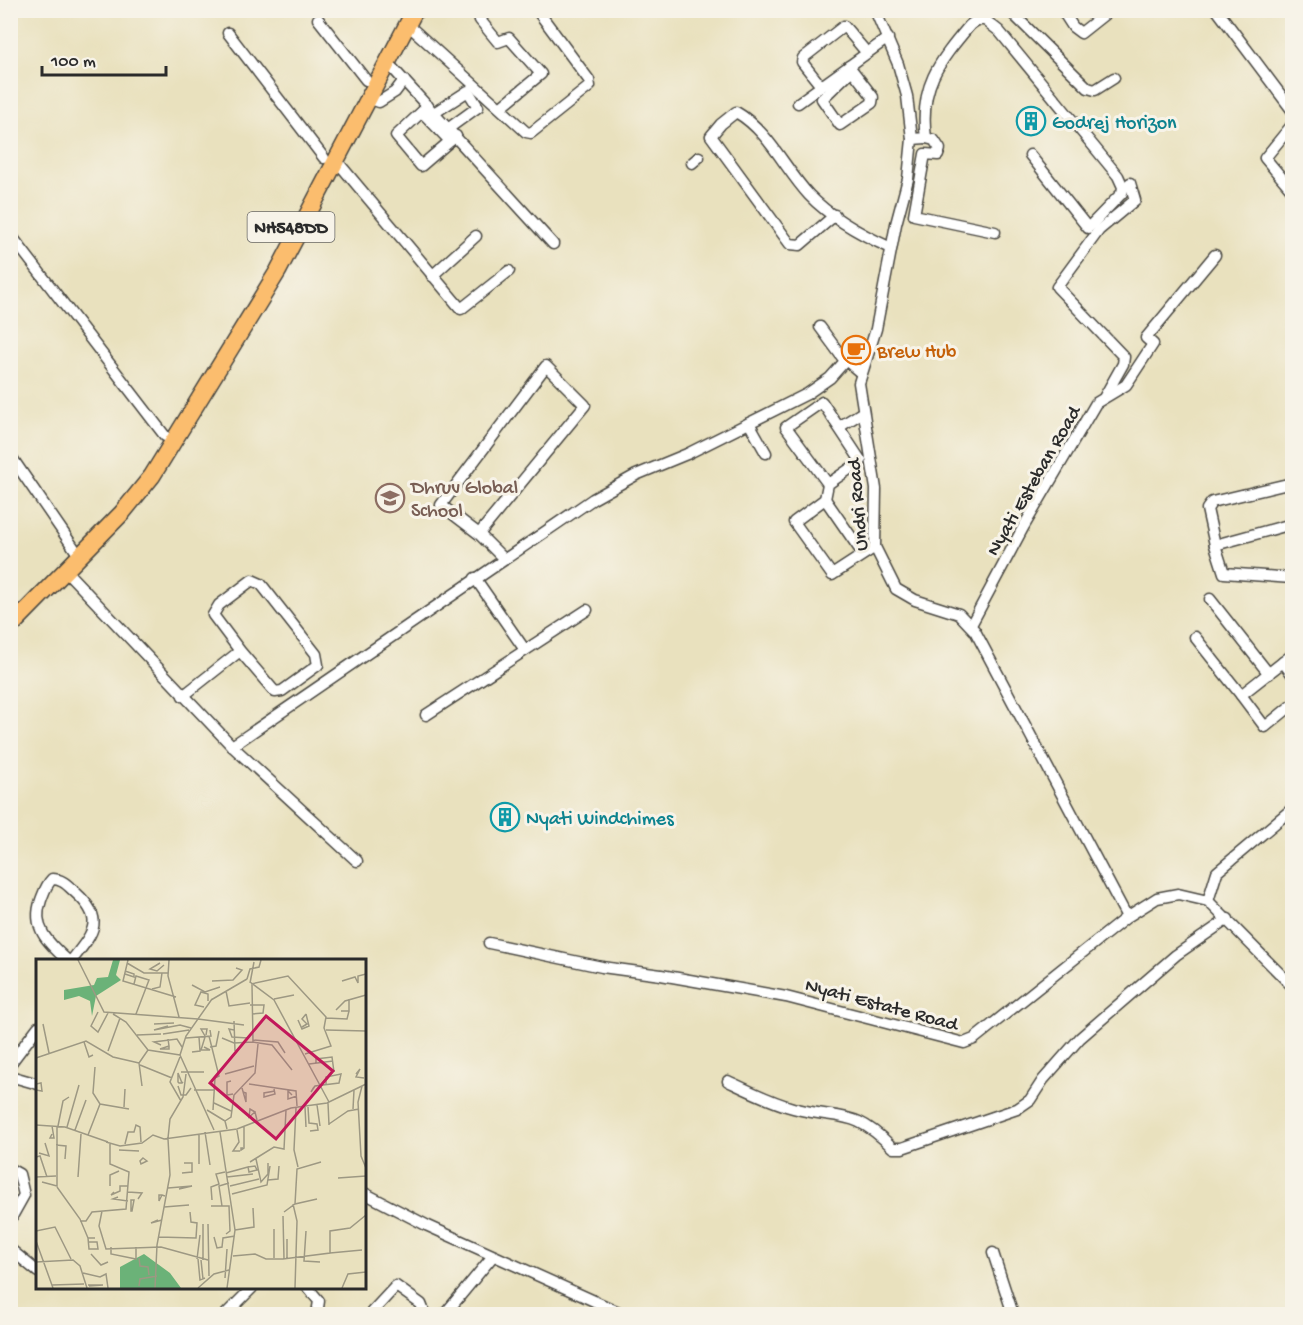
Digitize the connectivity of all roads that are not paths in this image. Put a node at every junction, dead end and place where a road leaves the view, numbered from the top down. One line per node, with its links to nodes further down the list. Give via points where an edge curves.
1 (487, 10): 21 (street, via 480,20 498,42 509,38 541,74)
2 (537, 10): 21 (street, via 590,86 531,133)
3 (875, 10): 11 (street, Undri Road)
4 (1009, 10): 15 (street, via 1088,88 1095,90)
5 (1062, 10): 6 (street, via 1081,33)
6 (1110, 10)
7 (1217, 10): 23 (street)
8 (408, 15): 13 (highway, NH548DD); 16 (highway, NH548DD); 21 (street)
9 (318, 19): 16 (street)
10 (228, 33): 31 (street)
11 (888, 38): 12 (street); 27 (street, Undri Road, via 907,96)
12 (867, 53): 14 (street); 18 (street, via 844,26 803,58 802,62)
13 (387, 62): 17 (street); 19 (highway, NH548DD)
14 (850, 68): 14 (street, via 822,96 840,124 872,103 873,98); 18 (street)
15 (1114, 78)
16 (366, 80): 31 (highway, NH548DD)
17 (404, 80): 19 (street, via 387,98 379,102); 22 (street)
18 (821, 86): 20 (street)
19 (368, 98): 31 (highway, NH548DD)
20 (798, 103)
21 (501, 107)
22 (432, 109): 25 (street); 25 (street); 25 (street, via 468,91 478,106); 25 (street, via 396,136 421,166)
23 (1293, 110)
24 (1293, 124): 33 (street, via 1265,158)
25 (452, 132): 38 (street)
26 (926, 138): 27 (street); 29 (street, via 934,140 940,149 938,155); 30 (street, via 925,102 932,78 970,25 985,20 999,31 1118,176 1122,193 1088,228)
27 (912, 139): 28 (street, Undri Road)
28 (909, 154): 29 (street); 39 (street, Undri Road, via 908,178)
29 (925, 154): 35 (street, via 914,215)
30 (1030, 155)
31 (330, 159): 42 (street, via 363,188); 50 (highway, NH548DD, via 265,275); 63 (highway, NH548DD, via 278,271 152,476)
32 (1130, 183): 46 (street, via 1135,200 1099,230 1057,287 1124,357 1124,364)
33 (1293, 190)
34 (835, 216): 34 (street, via 809,195 752,121 736,112 711,136 790,244 800,245); 39 (street, via 863,236)
35 (995, 232)
36 (476, 237): 42 (street)
37 (13, 241): 50 (street)
38 (553, 244)
39 (891, 248): 45 (street, Undri Road, via 876,329)
40 (1215, 255): 46 (street, Nyati Esteban Road, via 1146,338 1154,344 1126,385)
41 (509, 271): 42 (street, via 461,309)
42 (432, 276)
43 (820, 327): 44 (street)
44 (846, 360): 45 (street); 48 (street, via 830,378 807,394)
45 (861, 373): 47 (street, Undri Road)
46 (1103, 399): 69 (street, Nyati Esteban Road, via 1096,403 1024,526)
47 (863, 412): 49 (street); 59 (street, Undri Road, via 876,489)
48 (749, 423): 51 (street); 62 (street, via 618,484)
49 (839, 427): 54 (street, via 861,461); 54 (street, via 822,402 786,427)
50 (165, 436): 60 (highway, NH548DD, via 120,504)
51 (766, 453)
52 (10, 455): 60 (street)
53 (1293, 483): 58 (street, via 1212,502 1207,509)
54 (828, 484): 55 (street)
55 (825, 498): 61 (street); 61 (street, via 794,522 832,575)
56 (1293, 524): 58 (street)
57 (479, 534): 57 (street, via 441,505 546,366 585,405); 62 (street)
58 (1215, 545): 65 (street, via 1224,573)
59 (875, 547): 61 (street); 69 (street, Undri Road, via 896,589 915,600 959,614)
60 (76, 551): 68 (highway, NH548DD)
61 (863, 554)
62 (504, 559): 64 (street)
63 (66, 571): 70 (highway, NH548DD); 79 (street)
64 (475, 578): 72 (street); 82 (street)
65 (1293, 578)
66 (1210, 599): 76 (street)
67 (586, 610): 72 (street)
68 (10, 614)
69 (971, 625): 86 (street)
70 (10, 627)
71 (1195, 637): 78 (street)
72 (525, 650): 81 (street)
73 (240, 651): 73 (street, via 213,615 214,610 248,582 257,581 316,654 318,665 275,692); 79 (street)
74 (1293, 655): 75 (street)
75 (1283, 662): 76 (street); 77 (street)
76 (1269, 674): 78 (street)
77 (1293, 674)
78 (1241, 695): 80 (street, via 1265,727)
79 (183, 696): 82 (street)
80 (1293, 705)
81 (426, 715)
82 (232, 746): 84 (street)
83 (1293, 809): 85 (street, via 1217,872)
84 (357, 861)
85 (1208, 901): 86 (street, Nyati Estate Road, via 1178,894 1157,898); 87 (street, Nyati Estate Road)
86 (1127, 917): 88 (street, Nyati Estate Road, via 964,1044 786,997 602,967)
87 (1228, 919): 91 (street, Nyati Estate Road); 95 (street, via 1176,955 1080,1038 1030,1100 1017,1109 909,1146 893,1148 851,1117 791,1107)
88 (489, 943)
89 (66, 959): 90 (street, via 52,946 37,920 45,889 52,879 63,882 86,902 95,919 93,932)
90 (73, 959)
91 (1293, 986)
92 (36, 1030): 93 (street)
93 (10, 1064)
94 (10, 1076): 96 (street)
95 (728, 1081)
96 (36, 1083)
97 (10, 1169): 99 (street, via 19,1174 24,1195)
98 (366, 1194): 102 (street)
99 (10, 1220)
100 (10, 1249): 103 (street)
101 (993, 1253): 112 (street)
102 (493, 1256): 110 (street); 111 (street)
103 (36, 1270)
104 (250, 1289): 106 (street)
105 (310, 1289): 107 (street, via 319,1301)
106 (226, 1314)
107 (317, 1314)
108 (370, 1314): 109 (street, via 396,1286 421,1304)
109 (425, 1314)
110 (445, 1314)
111 (623, 1314)
112 (1013, 1314)

